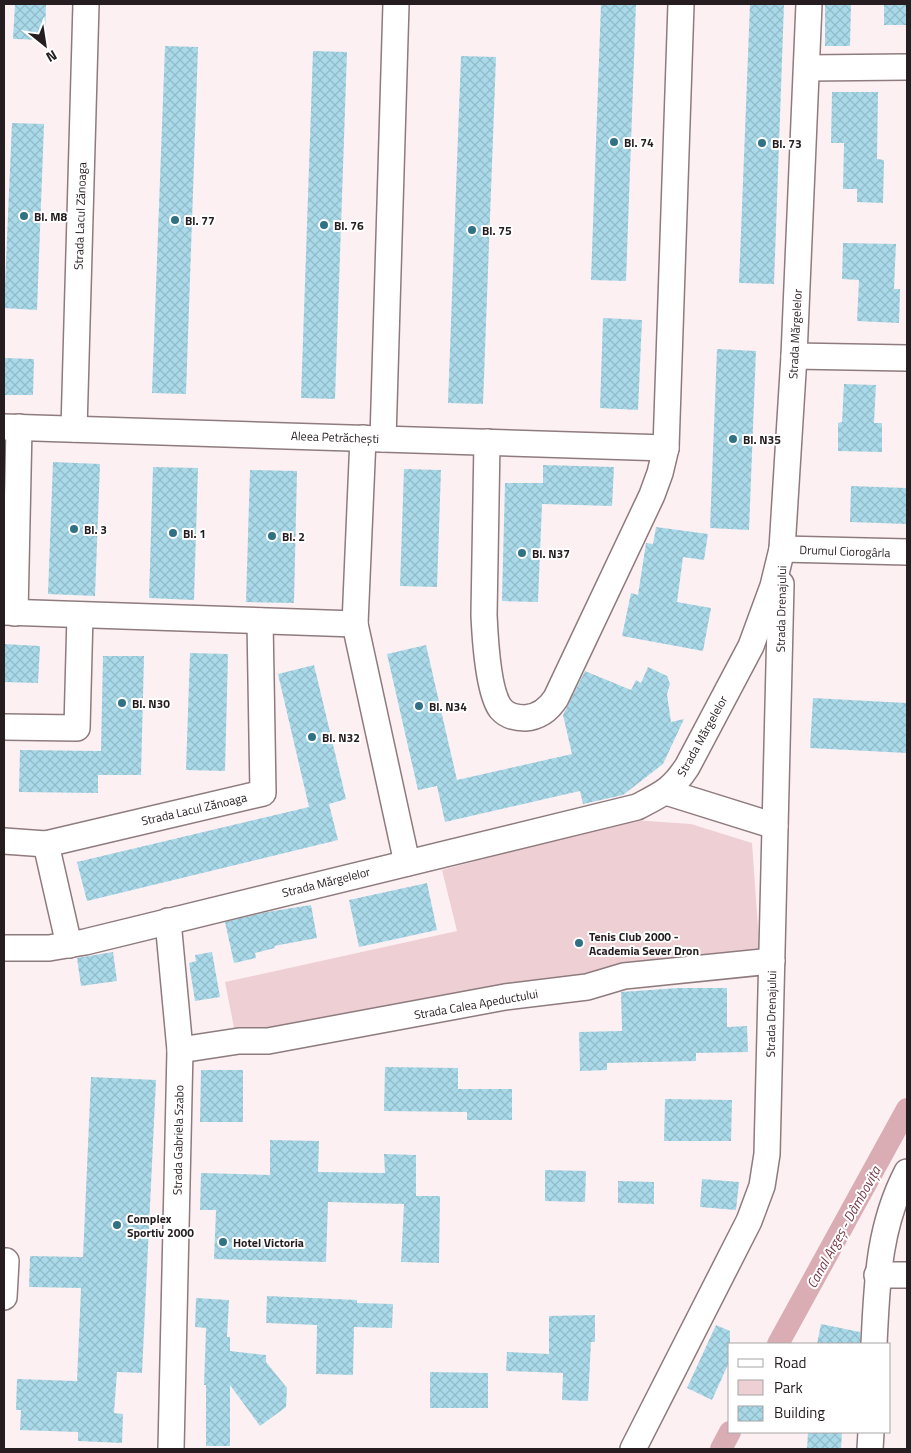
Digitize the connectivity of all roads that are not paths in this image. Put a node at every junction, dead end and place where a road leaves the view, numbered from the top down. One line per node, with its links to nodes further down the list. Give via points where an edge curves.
1 (86, 4): 10 (street, Strada Lacul Zănoaga)
2 (396, 4): 11 (street)
3 (681, 4): 13 (street)
4 (809, 4): 6 (street, Strada Mărgelelor)
5 (907, 67): 6 (street)
6 (807, 68): 7 (street, Strada Mărgelelor)
7 (794, 356): 8 (street); 14 (street, Strada Mărgelelor)
8 (907, 358)
9 (11, 427): 10 (street, Aleea Petrăchești); 16 (street)
10 (74, 429): 11 (street, Aleea Petrăchești)
11 (373, 438): 12 (street, Aleea Petrăchești); 19 (street)
12 (487, 442): 13 (street, Aleea Petrăchești); 13 (street, via 484,615 492,686 502,711 526,718 544,712 556,698 652,496)
13 (666, 448)
14 (782, 549): 15 (street, Drumul Ciorogârla); 21 (street, Strada Mărgelelor, via 768,602 751,646 687,767); 22 (street, Strada Drenajului)
15 (907, 552)
16 (10, 612): 17 (street)
17 (80, 615): 18 (street); 20 (street, via 77,728)
18 (260, 621): 19 (street); 24 (street, Strada Lacul Zănoaga, via 262,793)
19 (355, 624): 25 (street)
20 (4, 727)
21 (666, 792): 22 (street); 25 (street, Strada Mărgelelor, via 637,807)
22 (775, 826): 29 (street, Strada Drenajului)
23 (4, 841): 24 (street, Strada Lacul Zănoaga)
24 (46, 844): 27 (street)
25 (407, 862): 26 (street, Strada Mărgelelor)
26 (168, 921): 27 (street, Strada Mărgelelor); 30 (street, Strada Gabriela Szabo)
27 (69, 945): 28 (street, Strada Mărgelelor)
28 (4, 948)
29 (772, 961): 30 (street, Strada Calea Apeductului, via 624,976 587,987 505,997 268,1041 239,1041); 39 (street, Strada Drenajului, via 767,1154 762,1186 749,1221)
30 (180, 1050): 38 (street, Strada Gabriela Szabo)
31 (907, 1172): 34 (street, via 882,1241)
32 (6, 1260): 35 (street)
33 (907, 1275): 34 (street)
34 (877, 1276): 36 (street)
35 (4, 1297)
36 (874, 1343)
37 (871, 1433): 40 (street)
38 (171, 1449)
39 (633, 1449)
40 (870, 1449)

